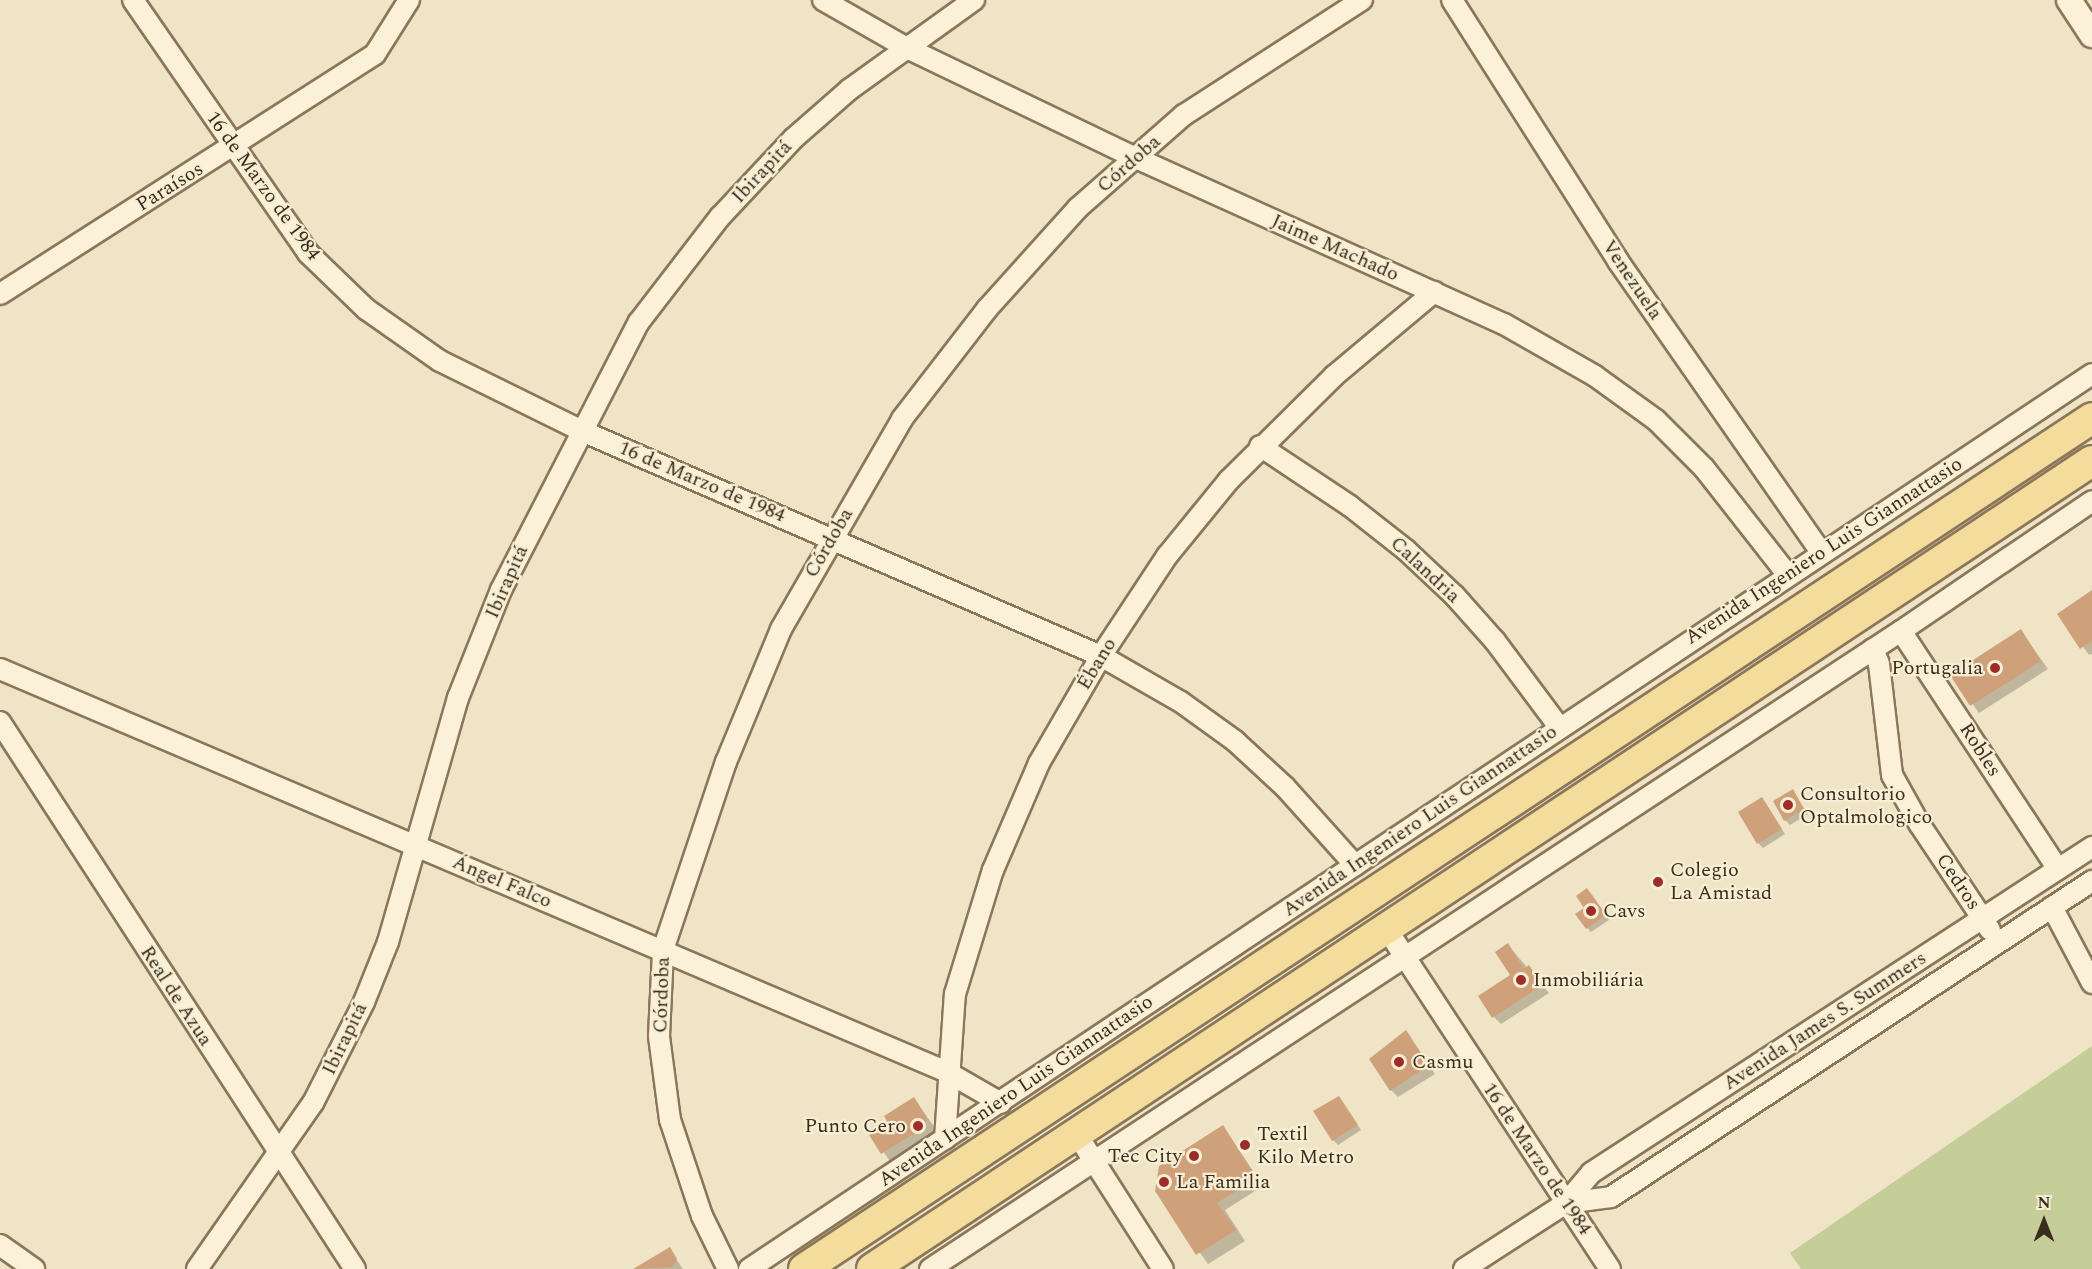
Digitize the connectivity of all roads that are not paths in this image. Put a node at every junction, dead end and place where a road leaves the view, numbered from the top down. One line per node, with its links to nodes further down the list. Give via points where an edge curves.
1 (133, 0): 10 (street, 16 de Marzo de 1984)
2 (409, 0): 10 (street, Paraísos, via 375,54)
3 (823, 0): 9 (street, Jaime Machado)
4 (974, 0): 9 (street, Ibirapitá)
5 (1362, 0): 11 (street, Córdoba, via 1184,115)
6 (1452, 0): 21 (street, Venezuela, via 1618,261)
7 (2069, 0): 8 (street)
8 (2092, 35)
9 (905, 47): 11 (street, Jaime Machado); 16 (street, Ibirapitá, via 794,138 720,217 639,322)
10 (232, 148): 13 (street, Paraísos); 16 (street, 16 de Marzo de 1984, via 308,253 366,309 440,361)
11 (1136, 158): 12 (street, Jaime Machado); 20 (street, Córdoba, via 1078,208 987,309 902,419)
12 (1434, 292): 17 (street, Ébano, via 1334,376); 22 (street, Jaime Machado, via 1504,324 1595,376 1656,420 1704,468)
13 (0, 294)
14 (2092, 374): 21 (street, Avenida Ingeniero Luis Giannattasio)
15 (2092, 418): 54 (main road, Avenida Ingeniero Luis Giannattasio)
16 (582, 431): 20 (street, 16 de Marzo de 1984); 29 (street, Ibirapitá, via 501,590 458,698)
17 (1260, 446): 25 (street, Ébano, via 1167,556); 28 (street, Calandria, via 1350,506 1438,580 1495,641)
18 (2092, 461): 36 (main road)
19 (2092, 501): 23 (street)
20 (832, 538): 25 (street, 16 de Marzo de 1984); 38 (street, Córdoba, via 781,629 726,762)
21 (1822, 553): 22 (street, Avenida Ingeniero Luis Giannattasio)
22 (1788, 575): 28 (street, Avenida Ingeniero Luis Giannattasio)
23 (1901, 631): 24 (street); 32 (street, Robles)
24 (1873, 650): 35 (street, Cedros, via 1879,664 1892,775 1920,825); 39 (street)
25 (1101, 656): 31 (street, 16 de Marzo de 1984, via 1181,702 1235,741 1285,787); 41 (street, Ébano, via 1039,763 993,870 955,994)
26 (0, 669): 29 (street, Ángel Falco)
27 (0, 722): 45 (street, Real de Azua)
28 (1558, 727): 31 (street, Avenida Ingeniero Luis Giannattasio)
29 (414, 846): 38 (street, Ángel Falco); 45 (street, Ibirapitá, via 388,942 364,1002 313,1103)
30 (2092, 846): 32 (street, Avenida James S. Summers)
31 (1355, 865): 42 (street, Avenida Ingeniero Luis Giannattasio)
32 (2058, 869): 35 (street, Avenida James S. Summers)
33 (2092, 880): 34 (street, Avenida James S. Summers)
34 (2052, 907): 37 (street, Avenida James S. Summers); 40 (street)
35 (1983, 919): 37 (street, Cedros); 47 (street, Avenida James S. Summers, via 1591,1173)
36 (1386, 928): 39 (street, 16 de Marzo de 1984); 43 (main road)
37 (1998, 942): 47 (street, Avenida James S. Summers, via 1611,1197)
38 (663, 950): 41 (street, Ángel Falco); 52 (street, Córdoba, via 659,1036 670,1120 702,1216)
39 (1405, 958): 46 (street); 47 (street, 16 de Marzo de 1984)
40 (2092, 982)
41 (947, 1072): 42 (street, Ángel Falco); 44 (street, Ébano)
42 (1000, 1102): 44 (street, Avenida Ingeniero Luis Giannattasio)
43 (1076, 1133): 46 (street); 55 (main road)
44 (945, 1139): 53 (street, Avenida Ingeniero Luis Giannattasio)
45 (279, 1156): 50 (street, Ibirapitá); 51 (street, Real de Azua)
46 (1095, 1160): 56 (street); 57 (street)
47 (1566, 1203): 58 (street, Avenida James S. Summers); 59 (street, 16 de Marzo de 1984)
48 (0, 1245): 49 (street)
49 (34, 1269)
50 (197, 1269)
51 (355, 1269)
52 (728, 1269)
53 (749, 1269)
54 (804, 1269)
55 (872, 1269)
56 (930, 1269)
57 (1163, 1269)
58 (1464, 1269)
59 (1611, 1269)

